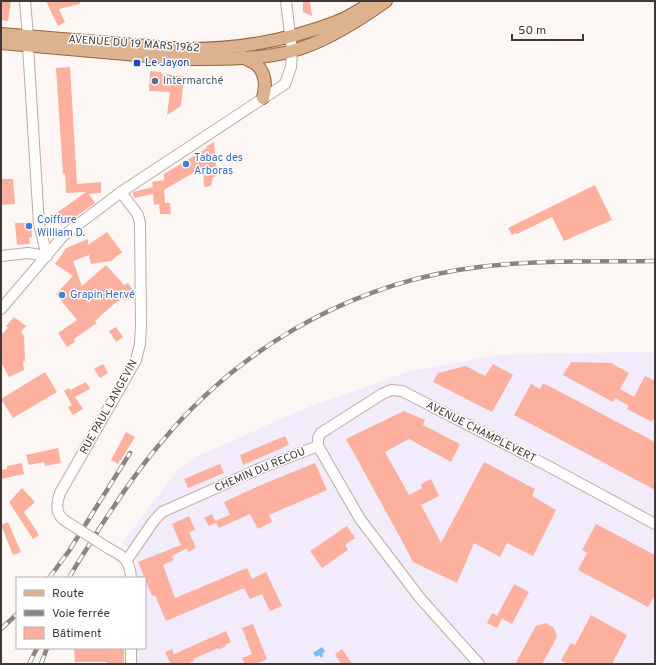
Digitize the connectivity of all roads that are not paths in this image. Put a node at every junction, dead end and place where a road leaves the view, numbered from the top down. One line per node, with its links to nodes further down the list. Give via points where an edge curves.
1 (25, 1): 7 (street)
2 (286, 1): 6 (street)
3 (376, 1): 6 (main road, AVENUE DU 19 MARS 1962, via 337,22)
4 (386, 1): 9 (main road, AVENUE DU 19 MARS 1962, via 345,28)
5 (1, 34): 7 (main road, AVENUE DU 19 MARS 1962)
6 (291, 37): 7 (main road, AVENUE DU 19 MARS 1962, via 202,50); 9 (street)
7 (28, 41): 8 (main road, AVENUE DU 19 MARS 1962); 10 (main road, AVENUE DU 19 MARS 1962, via 182,59); 14 (street, via 39,224)
8 (1, 43)
9 (292, 52): 10 (main road, AVENUE DU 19 MARS 1962); 11 (street, via 291,67 285,84)
10 (243, 57): 11 (main road, via 257,65 261,72 266,87)
11 (263, 98): 12 (street)
12 (121, 192): 14 (street, via 63,236); 18 (street, RUE PAUL LANGEVIN, bridge, via 138,215 140,223 140,344 133,366 60,493 57,511 67,522)
13 (1, 256): 14 (street, via 28,253)
14 (47, 256): 15 (street)
15 (1, 309)
16 (318, 446): 17 (street, AVENUE CHAMPLEVERT, via 321,433 382,394 391,390 402,391); 18 (street, CHEMIN DU RECOU, via 162,512); 22 (street, CHEMIN DU RECOU, via 360,519 420,598)
17 (655, 524)
18 (127, 560): 19 (street)
19 (131, 577)
20 (131, 649): 21 (street)
21 (131, 664)
22 (479, 664)

